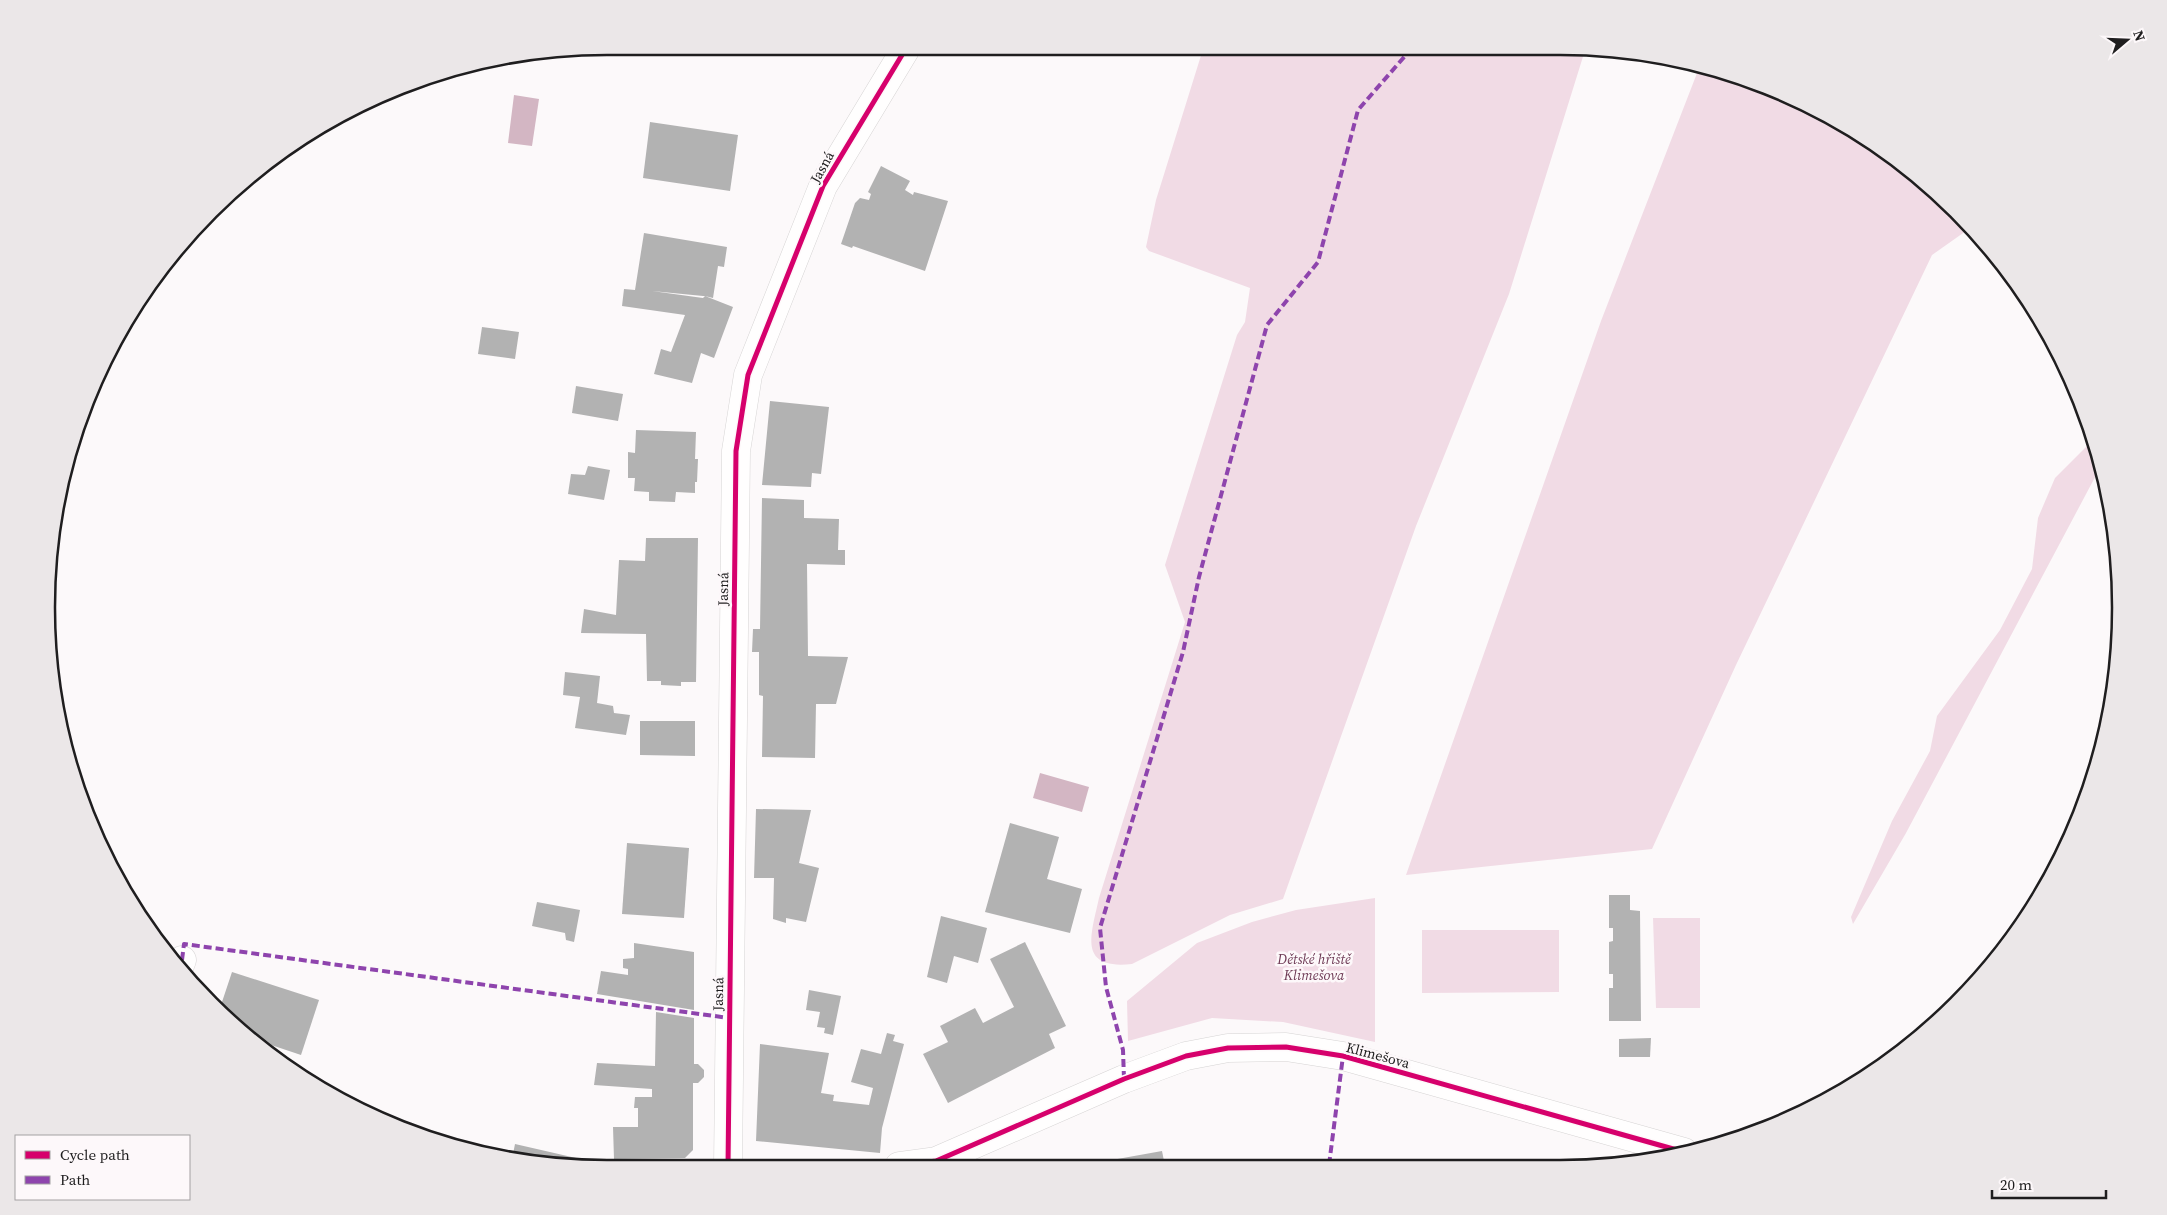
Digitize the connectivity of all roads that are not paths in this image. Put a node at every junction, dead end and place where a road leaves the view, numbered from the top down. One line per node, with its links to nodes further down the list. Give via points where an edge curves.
1 (902, 55): 3 (street, Jasná, via 823,186 748,375 736,451)
2 (1671, 1148): 4 (street, Klimešova, via 1343,1056 1286,1047 1228,1048 1186,1056 1124,1079)
3 (728, 1160)
4 (945, 1160)

